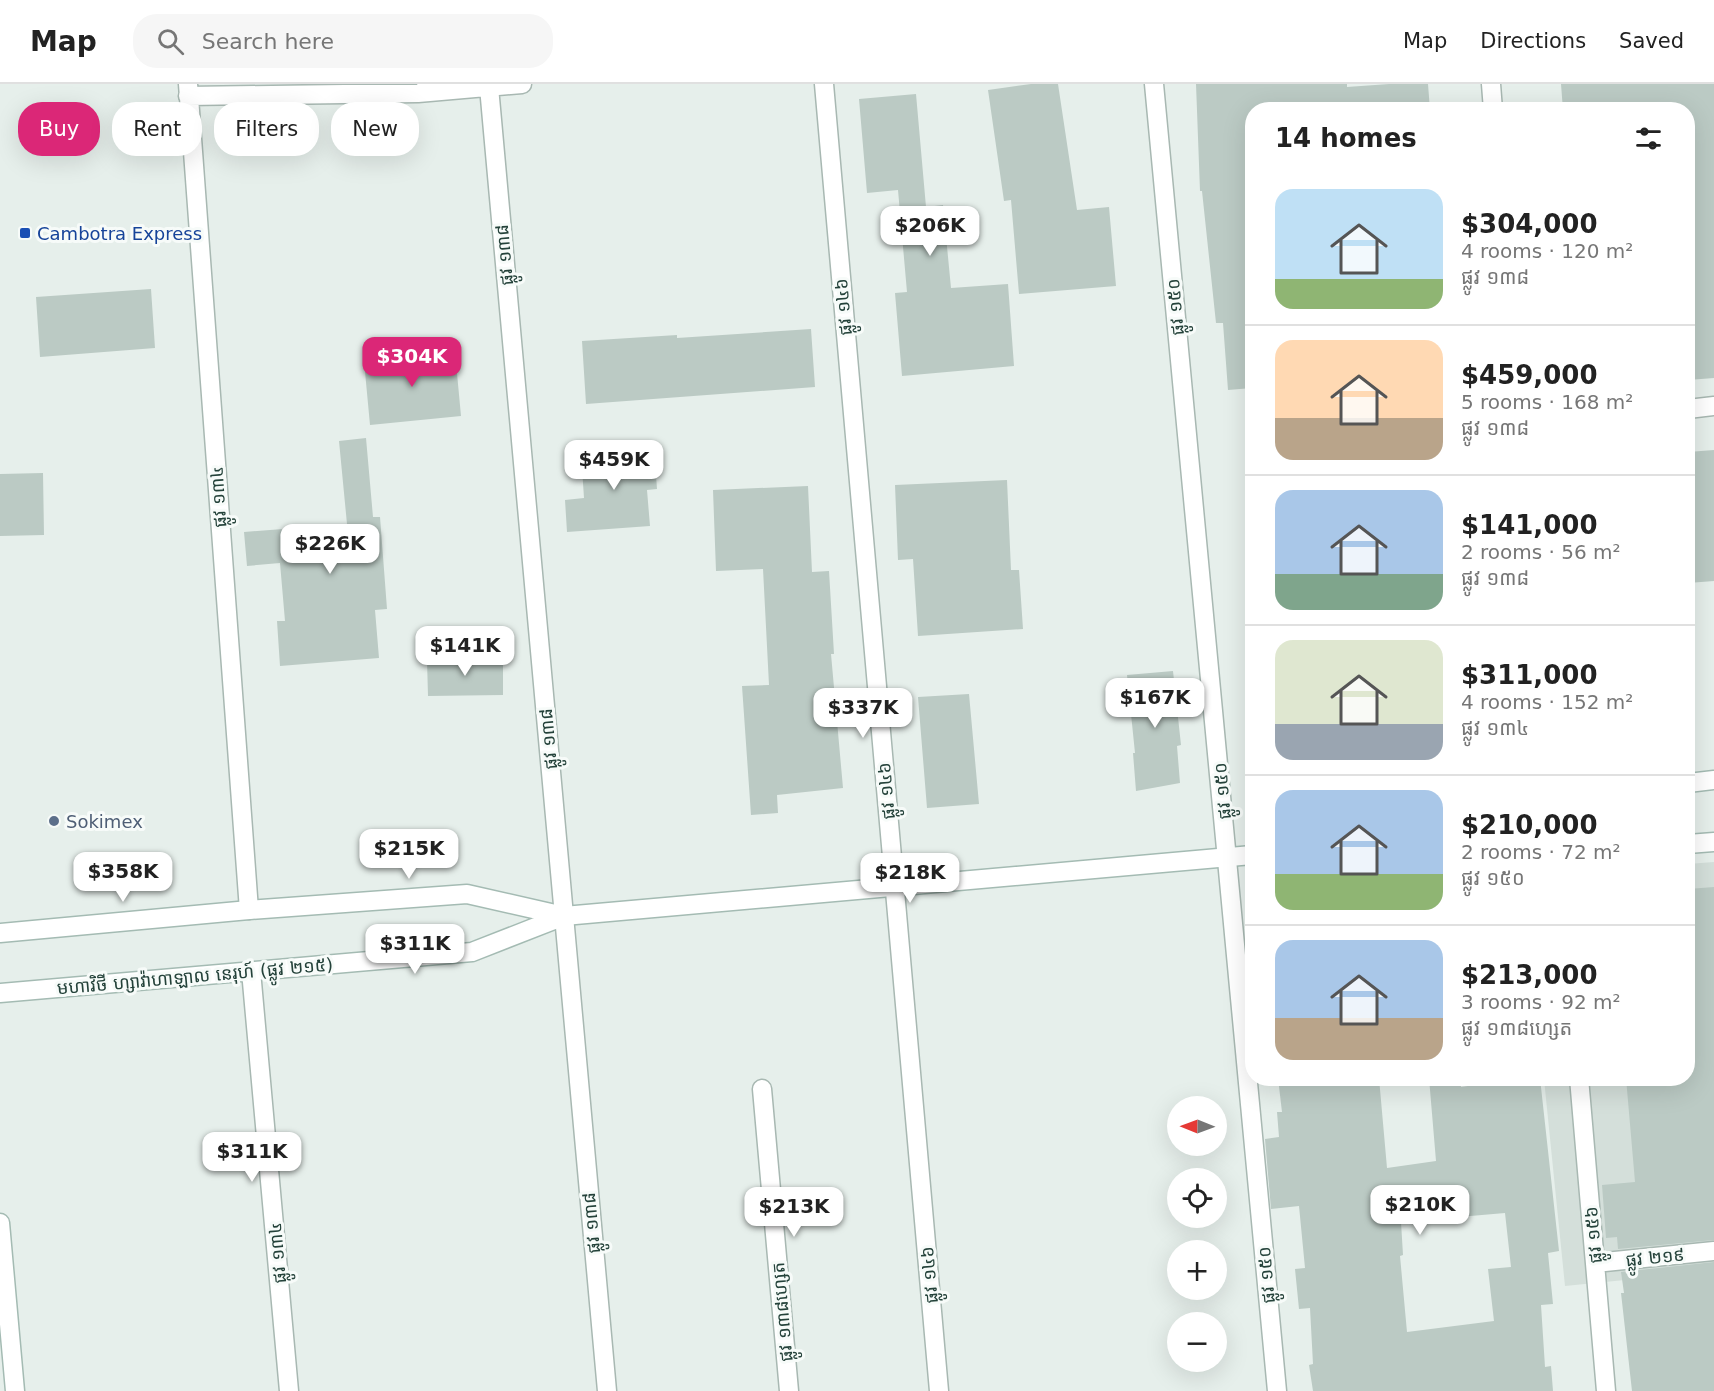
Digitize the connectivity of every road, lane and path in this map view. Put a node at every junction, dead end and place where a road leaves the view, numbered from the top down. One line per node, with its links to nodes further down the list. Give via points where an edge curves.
1 (522, 84): 5 (street)
2 (824, 84): 17 (street, ផ្លូវ ១៤៦)
3 (1154, 84): 16 (street, ផ្លូវ ១៥០)
4 (1491, 84): 8 (street)
5 (489, 87): 6 (street); 19 (street, ផ្លូវ ១៣៨)
6 (418, 88): 7 (street)
7 (188, 90): 18 (street, ផ្លូវ ១៣៤)
8 (1492, 102)
9 (1714, 406): 10 (street)
10 (1695, 408)
11 (1714, 780): 12 (street)
12 (1695, 782)
13 (1714, 842): 14 (street)
14 (1695, 843)
15 (1245, 856): 16 (street, មហាវិថី ហ្សាវ៉ាហាឡាល នេរុហ៍ (ផ្លូវ ២១៥))
16 (1228, 857): 17 (street, មហាវិថី ហ្សាវ៉ាហាឡាល នេរុហ៍ (ផ្លូវ ២១៥)); 23 (street, ផ្លូវ ១៥០)
17 (894, 887): 19 (street, មហាវិថី ហ្សាវ៉ាហាឡាល នេរុហ៍ (ផ្លូវ ២១៥)); 34 (street, ផ្លូវ ១៤៦)
18 (249, 910): 19 (street, មហាវិថី ហ្សាវ៉ាហាឡាល នេរុហ៍ (ផ្លូវ ២១៥), via 467,894); 20 (street, មហាវិថី ហ្សាវ៉ាហាឡាល នេរុហ៍ (ផ្លូវ ២១៥))
19 (564, 916): 21 (street, មហាវិថី ហ្សាវ៉ាហាឡាល នេរុហ៍ (ផ្លូវ ២១៥), via 472,952); 32 (street, ផ្លូវ ១៣៨)
20 (0, 933)
21 (251, 971): 22 (street, មហាវិថី ហ្សាវ៉ាហាឡាល នេរុហ៍ (ផ្លូវ ២១៥)); 31 (street, ផ្លូវ ១៣៤)
22 (0, 993)
23 (1245, 1042)
24 (1249, 1086): 35 (street, ផ្លូវ ១៥០)
25 (1580, 1086): 29 (street, ផ្លូវ ១៥៦)
26 (762, 1089): 33 (street, ផ្លូវ ១៣៨ហ្សេត)
27 (0, 1223): 30 (street)
28 (1714, 1251): 29 (street, ផ្លូវ ២១៩)
29 (1595, 1263): 36 (street, ផ្លូវ ១៥៦)
30 (15, 1391)
31 (289, 1391)
32 (607, 1391)
33 (789, 1391)
34 (939, 1391)
35 (1277, 1391)
36 (1606, 1391)

